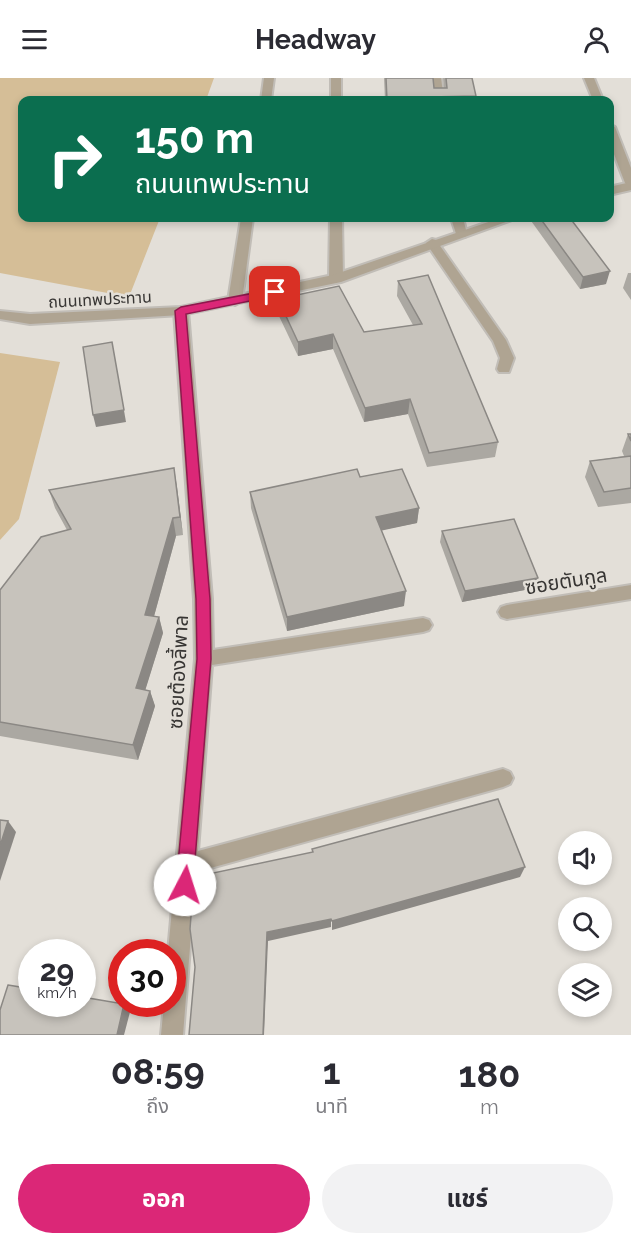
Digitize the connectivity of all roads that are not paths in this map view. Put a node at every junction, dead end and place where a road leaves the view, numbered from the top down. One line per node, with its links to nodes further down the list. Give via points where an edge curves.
1 (269, 78): 5 (street)
2 (336, 78): 6 (street)
3 (436, 78): 7 (street)
4 (589, 78): 8 (street)
5 (267, 96)
6 (336, 96)
7 (438, 96)
8 (596, 96)
9 (614, 140): 10 (street)
10 (631, 184): 11 (street)
11 (614, 189)
12 (247, 222): 19 (street)
13 (336, 222): 18 (street)
14 (458, 222): 16 (street)
15 (498, 222): 16 (street, ถนนเทพประทาน)
16 (461, 234): 17 (street, ถนนเทพประทาน)
17 (432, 243): 18 (street, ถนนเทพประทาน); 22 (street, via 499,340 507,358)
18 (336, 279): 19 (street, ถนนเทพประทาน)
19 (235, 301): 20 (street, ถนนเทพประทาน)
20 (181, 311): 21 (street, ถนนเทพประทาน, via 30,319); 26 (street, ซอยต้องลี้พาล)
21 (0, 315)
22 (504, 369)
23 (631, 592): 24 (street, ซอยตันกูล)
24 (507, 612)
25 (423, 625): 26 (street)
26 (204, 659): 28 (street, ซอยต้องลี้พาล)
27 (503, 778): 28 (street)
28 (186, 864): 29 (street, ซอยต้องลี้พาล)
29 (172, 1035)

